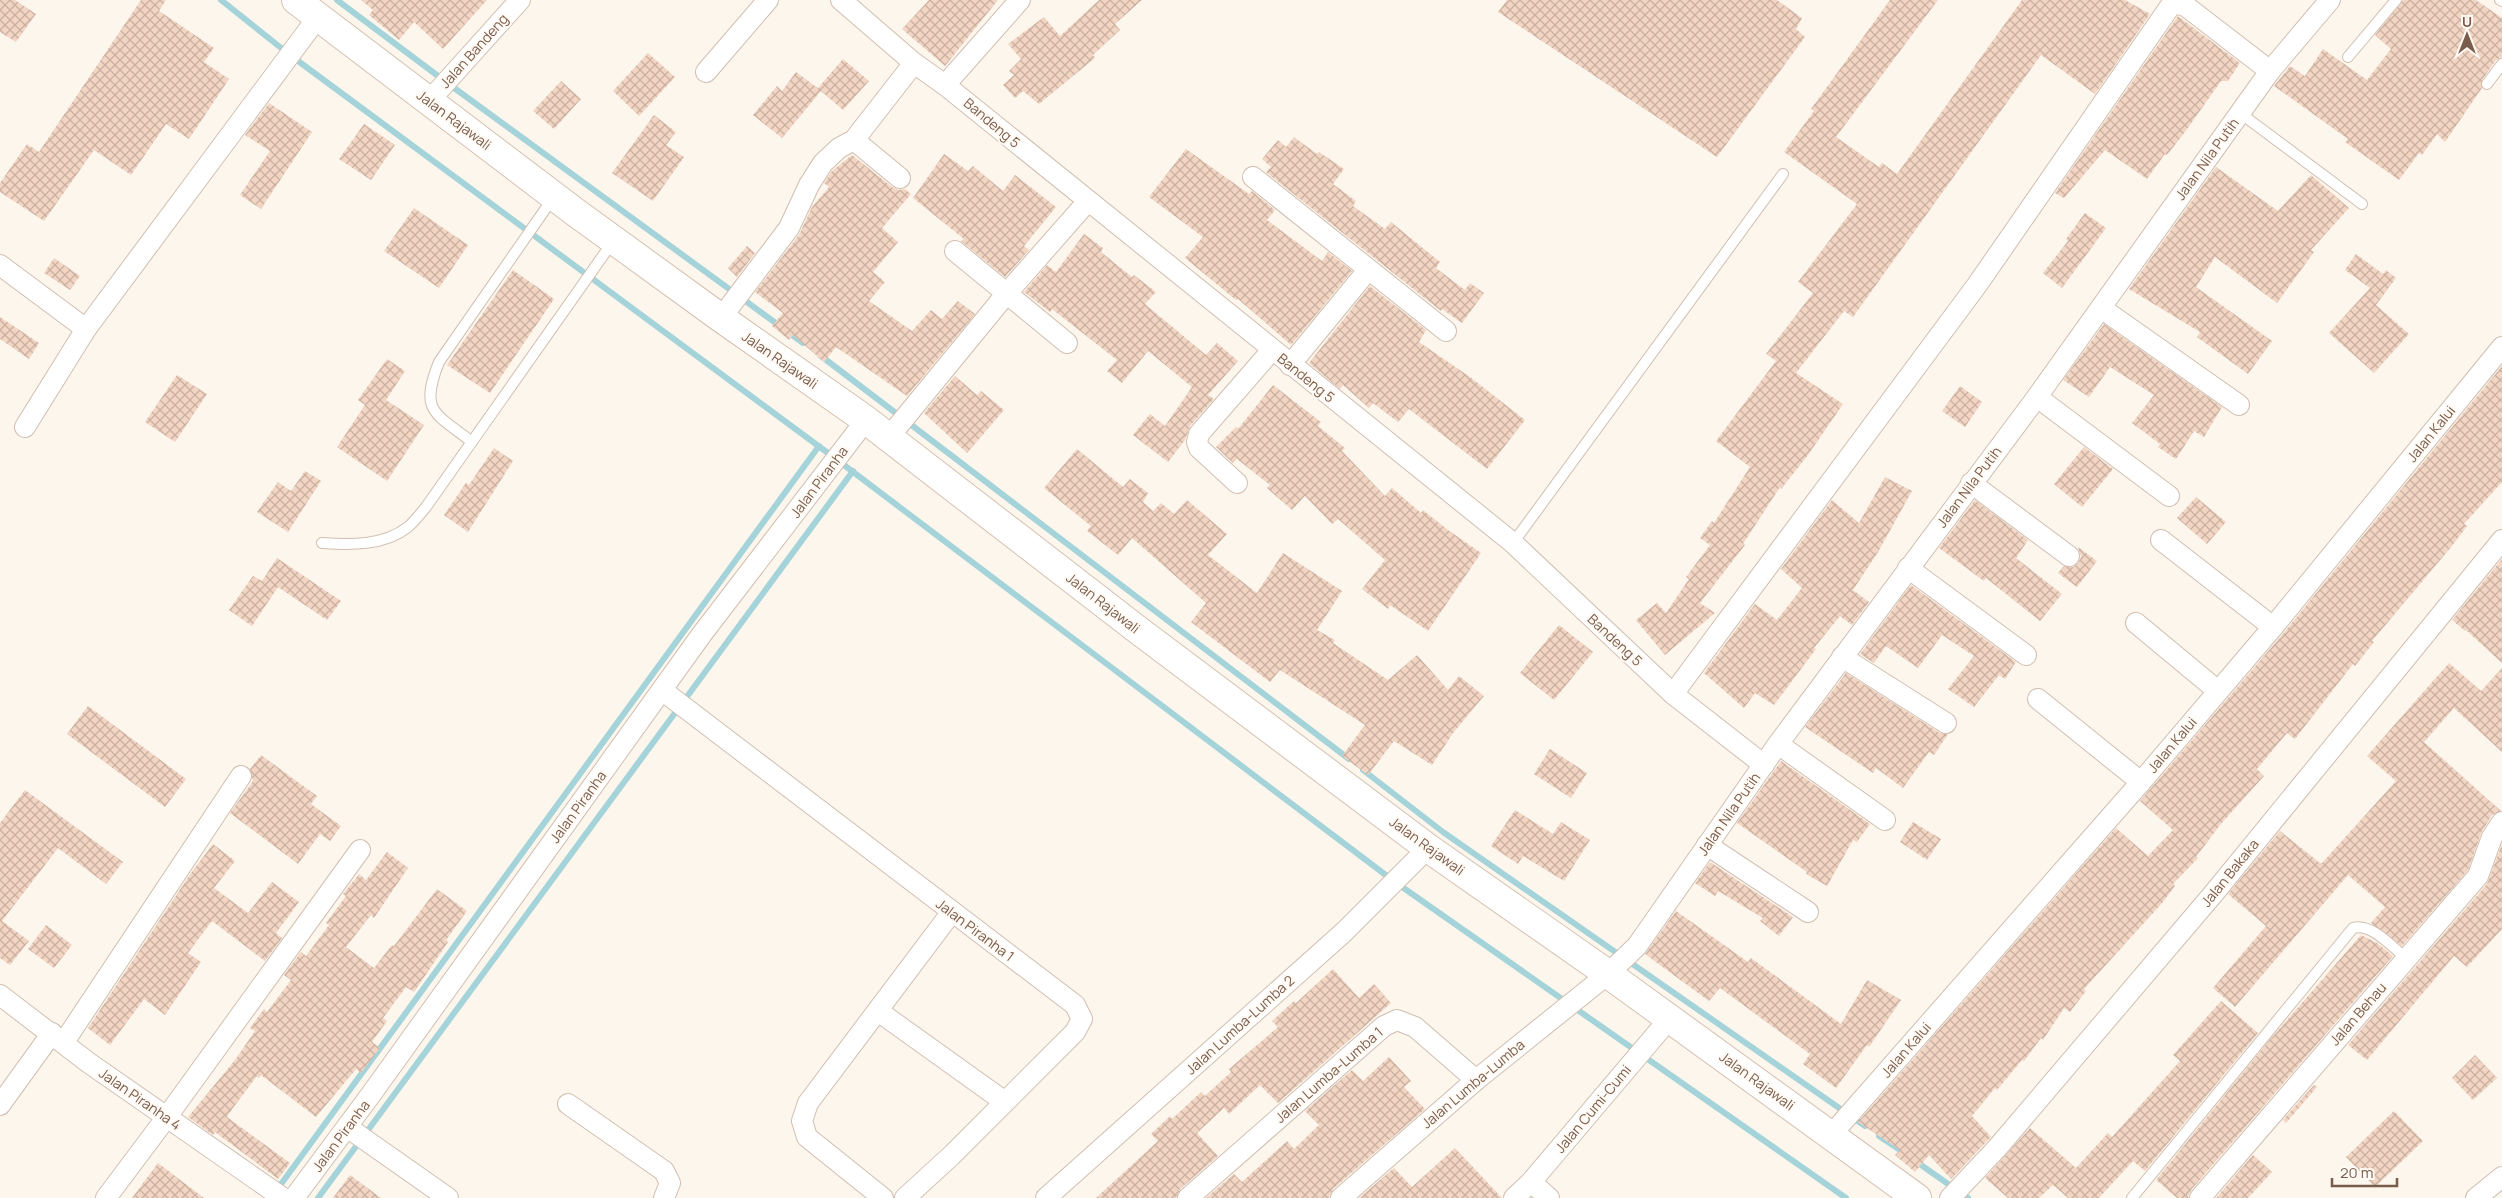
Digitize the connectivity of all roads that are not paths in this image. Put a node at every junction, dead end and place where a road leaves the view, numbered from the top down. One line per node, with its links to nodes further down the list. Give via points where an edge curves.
1 (296, 0): 8 (main road, Jalan Rajawali)
2 (520, 0): 16 (street, Jalan Bandeng)
3 (768, 0): 13 (street)
4 (841, 0): 10 (street, Bandeng 5)
5 (1020, 0): 15 (street)
6 (2330, 0): 12 (street, Jalan Nila Putih)
7 (2396, 0): 9 (lane)
8 (318, 17): 16 (main road, Jalan Rajawali); 32 (street)
9 (2348, 57)
10 (914, 64): 15 (street, Bandeng 5); 18 (street)
11 (2502, 64): 14 (lane)
12 (2270, 71): 17 (street, Jalan Nila Putih); 59 (street, via 2187,7 2171,5 1977,286)
13 (706, 72)
14 (2487, 84)
15 (945, 85): 23 (street, Bandeng 5)
16 (429, 101): 22 (main road, Jalan Rajawali)
17 (2240, 114): 24 (lane); 30 (street, Jalan Nila Putih)
18 (854, 140): 21 (street); 31 (street, via 839,148 823,164 809,185 789,228)
19 (1783, 174): 50 (lane)
20 (1253, 177): 28 (street)
21 (900, 178)
22 (555, 196): 25 (main road, Jalan Rajawali); 43 (lane, via 439,362 432,378 429,396 433,411)
23 (1088, 201): 29 (street); 36 (street, Bandeng 5)
24 (2362, 204)
25 (614, 240): 31 (main road, Jalan Rajawali); 43 (lane)
26 (955, 251): 29 (street)
27 (0, 265): 32 (street)
28 (1368, 270): 33 (street); 37 (street)
29 (1007, 293): 34 (street); 42 (street)
30 (2101, 308): 38 (street, Jalan Nila Putih); 39 (street)
31 (721, 318): 40 (main road, Jalan Rajawali)
32 (86, 329): 41 (street)
33 (1446, 332)
34 (1067, 343)
35 (2502, 347): 54 (street, Jalan Kalui)
36 (1272, 350): 37 (street, Bandeng 5); 44 (street, via 1199,434 1199,448)
37 (1290, 365): 50 (street, Bandeng 5)
38 (2037, 397): 45 (street, Jalan Nila Putih); 46 (street)
39 (2239, 405)
40 (866, 420): 42 (main road, Jalan Rajawali); 58 (street, Jalan Piranha, via 702,634)
41 (25, 428)
42 (888, 437): 69 (main road, Jalan Rajawali)
43 (472, 442): 49 (lane, via 408,527 384,539 349,545)
44 (1237, 483)
45 (1971, 483): 51 (street); 52 (street, Jalan Nila Putih)
46 (2170, 496)
47 (2161, 540): 54 (street)
48 (2502, 540): 101 (street, Jalan Bakaka, via 2214,893 1998,1147)
49 (322, 543)
50 (1513, 543): 59 (street, Bandeng 5)
51 (2069, 556)
52 (1908, 568): 55 (street); 56 (street, Jalan Nila Putih)
53 (2136, 623): 57 (street)
54 (2273, 627): 57 (street, Jalan Kalui)
55 (2026, 655)
56 (1842, 657): 61 (street); 62 (street, Jalan Nila Putih)
57 (2218, 691): 65 (street, Jalan Kalui)
58 (663, 692): 72 (street, Jalan Piranha 1); 84 (street, Jalan Piranha)
59 (1673, 694): 63 (street, Bandeng 5)
60 (2038, 699): 65 (street)
61 (1946, 723)
62 (1778, 744): 63 (street, Jalan Nila Putih); 66 (street)
63 (1764, 765): 68 (street, Jalan Nila Putih)
64 (242, 776): 78 (street)
65 (2141, 782): 85 (street, Jalan Kalui)
66 (1885, 820)
67 (2502, 822): 73 (street, Jalan Behau, via 2492,837 2478,876)
68 (1707, 845): 71 (street); 74 (street, Jalan Nila Putih, via 1637,946)
69 (1428, 848): 74 (main road, Jalan Rajawali); 95 (street, Jalan Lumba-Lumba 2, via 1344,932)
70 (360, 850): 83 (street)
71 (1808, 912)
72 (951, 913): 76 (street); 80 (street, Jalan Piranha 1, via 1075,1006 1082,1019 1075,1032)
73 (2406, 958): 102 (lane, via 2370,929 2354,928); 103 (street, Jalan Behau)
74 (1608, 974): 77 (main road, Jalan Rajawali); 79 (street, Jalan Lumba-Lumba)
75 (0, 995): 78 (street, Jalan Piranha 4)
76 (878, 1011): 80 (street); 93 (street, via 808,1103 802,1121 807,1136)
77 (1670, 1018): 85 (main road, Jalan Rajawali); 87 (street, Jalan Cumi-Cumi)
78 (58, 1038): 82 (street); 83 (street, Jalan Piranha 4)
79 (1476, 1080): 96 (street, Jalan Lumba-Lumba 1, via 1415,1027 1398,1020 1384,1026); 97 (street, Jalan Lumba-Lumba)
80 (1005, 1102): 94 (street, Jalan Piranha 1)
81 (568, 1104): 92 (street, via 664,1171 670,1183)
82 (0, 1106)
83 (166, 1118): 88 (street); 89 (street, Jalan Piranha 4)
84 (348, 1127): 90 (street, Jalan Piranha); 91 (street)
85 (1832, 1134): 100 (main road, Jalan Rajawali)
86 (2502, 1177): 104 (street)
87 (1531, 1182): 98 (street, Jalan Cumi-Cumi); 99 (street)
88 (106, 1198)
89 (283, 1198)
90 (294, 1198)
91 (448, 1198)
92 (664, 1198)
93 (883, 1198)
94 (905, 1198)
95 (1046, 1198)
96 (1188, 1198)
97 (1341, 1198)
98 (1514, 1198)
99 (1550, 1198)
100 (1917, 1198)
101 (1950, 1198)
102 (2132, 1198)
103 (2200, 1198)
104 (2476, 1198)

